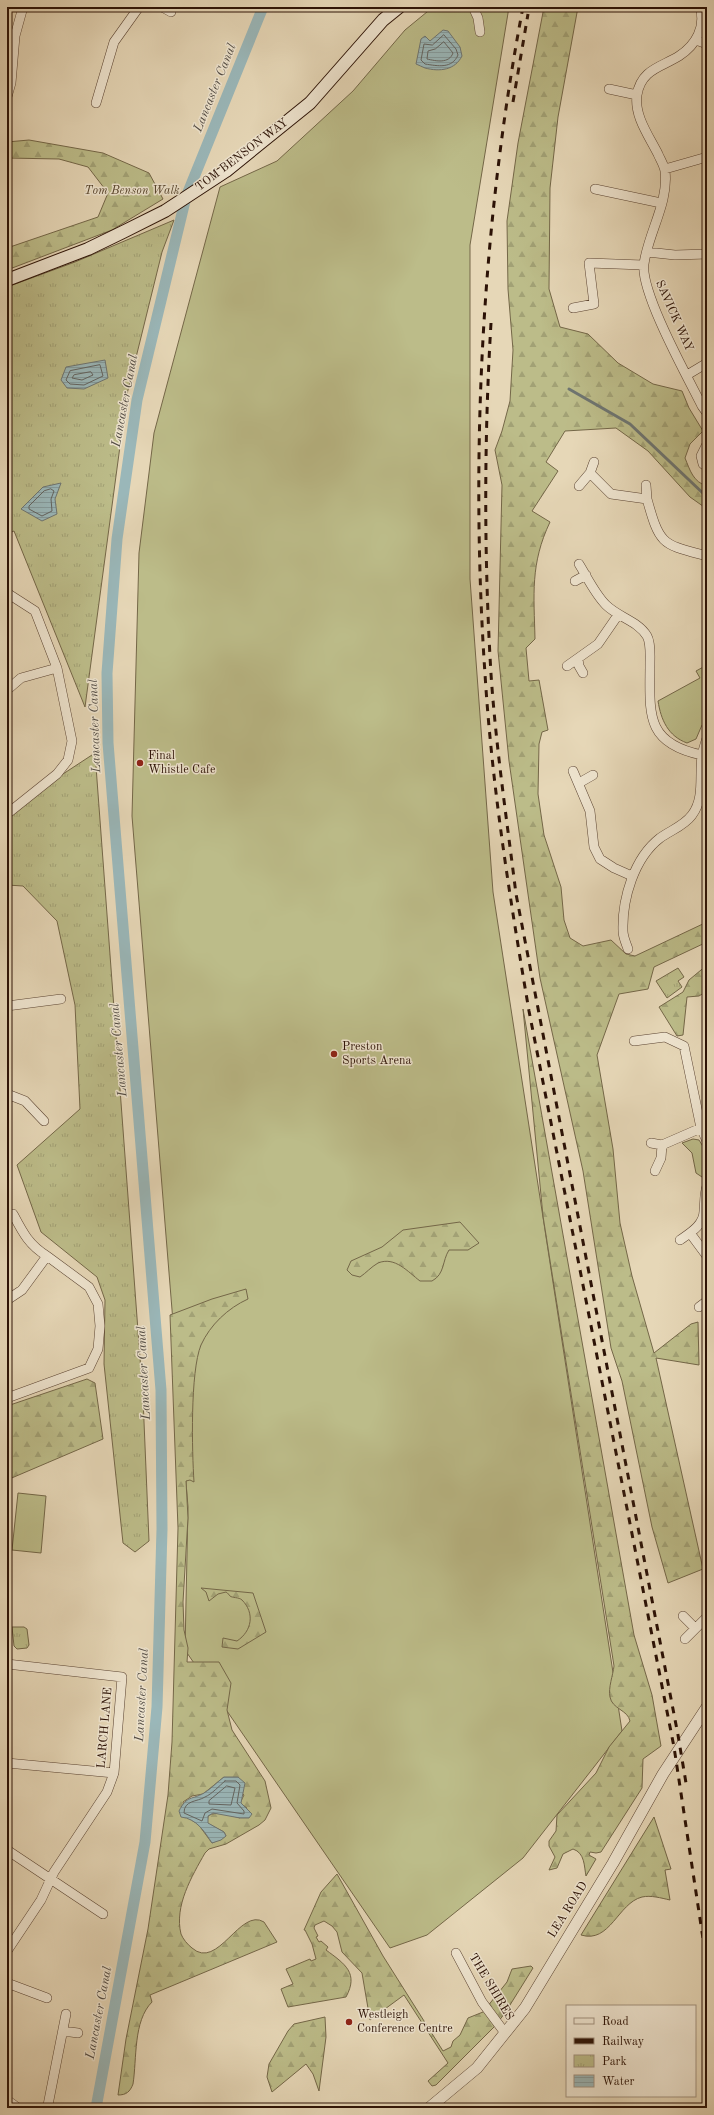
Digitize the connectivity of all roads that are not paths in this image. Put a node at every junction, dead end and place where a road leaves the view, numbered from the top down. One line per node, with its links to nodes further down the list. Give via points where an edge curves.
1 (23, 7): 15 (street, via 15,36 11,82)
2 (139, 7): 16 (street, via 114,42)
3 (162, 7): 8 (street)
4 (387, 7): 9 (main road, TOM BENSON WAY)
5 (399, 7): 9 (main road, TOM BENSON WAY)
6 (473, 7): 10 (street)
7 (700, 7): 11 (street, SAVICK WAY, via 701,29)
8 (171, 12)
9 (383, 20): 24 (main road, TOM BENSON WAY, via 310,103 226,171 164,211 88,250)
10 (480, 32)
11 (696, 40): 12 (street); 14 (street, SAVICK WAY, via 680,56 654,68 642,81)
12 (707, 44)
13 (609, 89): 14 (street)
14 (637, 95): 18 (street, SAVICK WAY, via 638,115)
15 (7, 97)
16 (96, 103)
17 (707, 157): 18 (street)
18 (665, 169): 20 (street, SAVICK WAY, via 666,186)
19 (595, 189): 20 (street)
20 (661, 203): 21 (street, SAVICK WAY)
21 (647, 252): 22 (street, via 675,255); 23 (street, SAVICK WAY)
22 (707, 254)
23 (643, 265): 25 (street, via 589,263 594,304); 27 (street, SAVICK WAY, via 651,301)
24 (7, 280)
25 (573, 308)
26 (707, 363): 27 (street)
27 (687, 375): 28 (street, SAVICK WAY)
28 (707, 413)
29 (707, 444): 31 (street, via 700,456)
30 (594, 462): 32 (street)
31 (707, 467)
32 (590, 473): 34 (street); 35 (street, via 611,494)
33 (646, 485): 35 (street)
34 (579, 486)
35 (647, 499): 36 (street, via 659,536 670,546)
36 (707, 556)
37 (579, 564): 38 (street)
38 (586, 575): 39 (street); 41 (street, via 605,605)
39 (574, 581)
40 (7, 592): 44 (street, via 35,611)
41 (618, 615): 42 (street, via 598,644); 48 (street, via 639,626 647,636 650,649 650,708 653,725 674,747)
42 (578, 659): 43 (street); 45 (street)
43 (567, 666)
44 (57, 668): 46 (street, via 21,678); 53 (street, via 72,741 68,760 57,774)
45 (583, 673)
46 (7, 690)
47 (707, 738): 48 (street)
48 (702, 755): 52 (street)
49 (573, 771): 51 (street)
50 (592, 775): 51 (street)
51 (579, 783): 54 (street, via 590,811 594,847 600,859)
52 (704, 800): 54 (street, via 682,825 659,838 643,857)
53 (7, 814)
54 (632, 876): 55 (street, via 624,910 623,932)
55 (628, 949)
56 (61, 998): 57 (street)
57 (7, 1006)
58 (634, 1041): 61 (street, via 665,1037 684,1046)
59 (7, 1094): 60 (street, via 25,1101)
60 (44, 1121)
61 (701, 1128): 62 (street); 64 (street)
62 (707, 1141)
63 (651, 1143): 64 (street)
64 (662, 1145): 65 (street)
65 (655, 1170)
66 (707, 1186): 68 (street, via 704,1193 704,1214 700,1225)
67 (7, 1215): 70 (street, via 13,1214 34,1248)
68 (690, 1233): 69 (street); 71 (street)
69 (680, 1240)
70 (48, 1256): 72 (street, via 22,1290); 75 (street, via 89,1286 98,1304 98,1349 88,1368)
71 (707, 1256)
72 (7, 1300)
73 (707, 1301): 74 (street)
74 (698, 1307)
75 (7, 1398)
76 (683, 1616): 78 (street)
77 (707, 1617): 78 (street)
78 (695, 1628): 79 (street)
79 (685, 1639)
80 (7, 1664): 83 (street, LARCH LANE, via 122,1677)
81 (707, 1707): 94 (street, LEA ROAD, via 663,1774 525,2008)
82 (7, 1763): 83 (street)
83 (114, 1773): 85 (street, LARCH LANE, via 107,1792 54,1872)
84 (7, 1850): 85 (street)
85 (52, 1880): 86 (street); 87 (street, LARCH LANE)
86 (103, 1914)
87 (7, 1951)
88 (456, 1953): 94 (street, THE SHIRES, via 482,2002)
89 (7, 1983): 90 (street)
90 (47, 1998)
91 (66, 2014): 92 (street)
92 (63, 2031): 93 (street); 97 (street, via 48,2105)
93 (78, 2033)
94 (505, 2033): 98 (street, LEA ROAD, via 476,2068)
95 (7, 2100): 96 (street)
96 (18, 2108)
97 (45, 2108)
98 (429, 2108)

